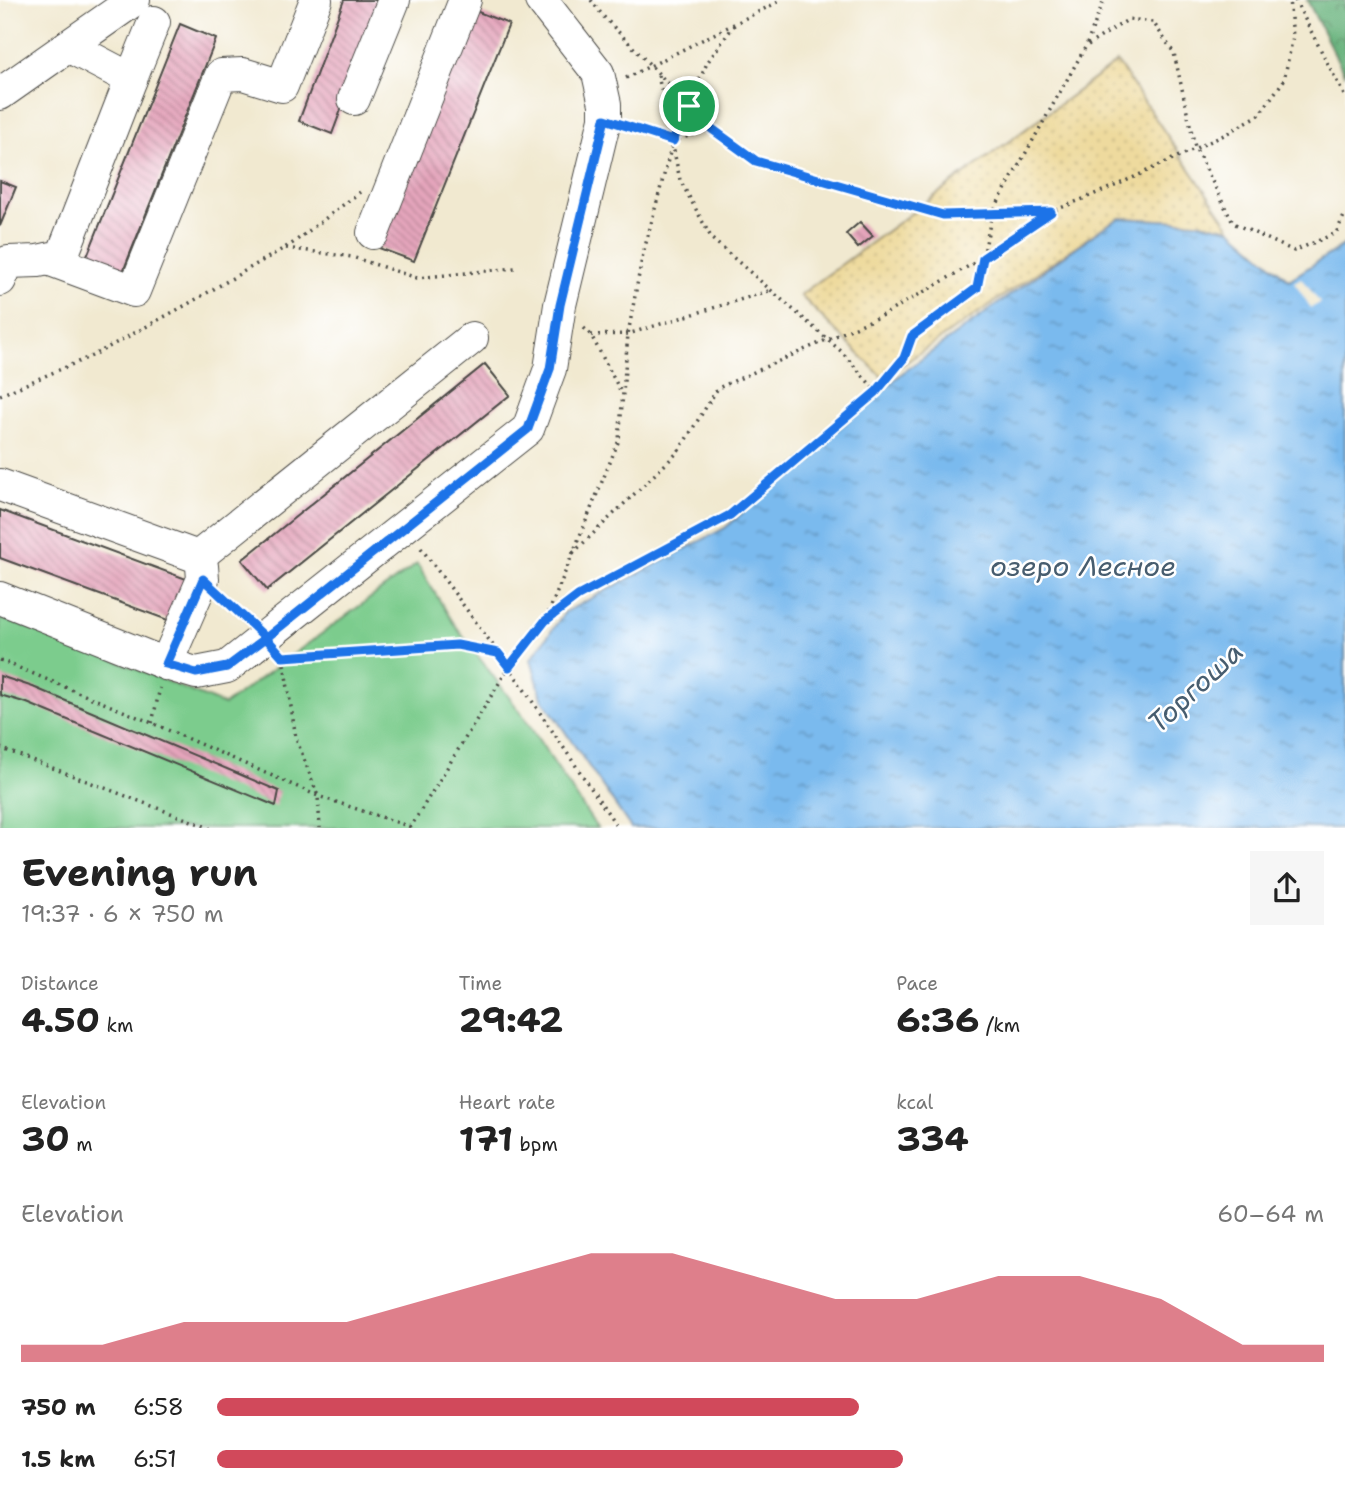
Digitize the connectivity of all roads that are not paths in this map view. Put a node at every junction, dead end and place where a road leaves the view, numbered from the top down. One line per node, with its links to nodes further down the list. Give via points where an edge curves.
1 (316, 0): 11 (street, via 282,86 243,74 221,75 134,291)
2 (394, 0): 9 (street)
3 (465, 0): 10 (street)
4 (541, 0): 17 (street, via 598,73 604,105 550,369 528,429 227,667 196,673)
5 (144, 11): 6 (street); 7 (street)
6 (68, 46): 7 (street); 8 (street)
7 (131, 79): 11 (street, via 62,256)
8 (0, 94)
9 (354, 99)
10 (373, 233)
11 (48, 259): 12 (street, via 8,262)
12 (0, 280)
13 (472, 338): 15 (street)
14 (0, 485): 15 (street)
15 (201, 568): 17 (street)
16 (0, 598): 17 (street)
17 (166, 664)

